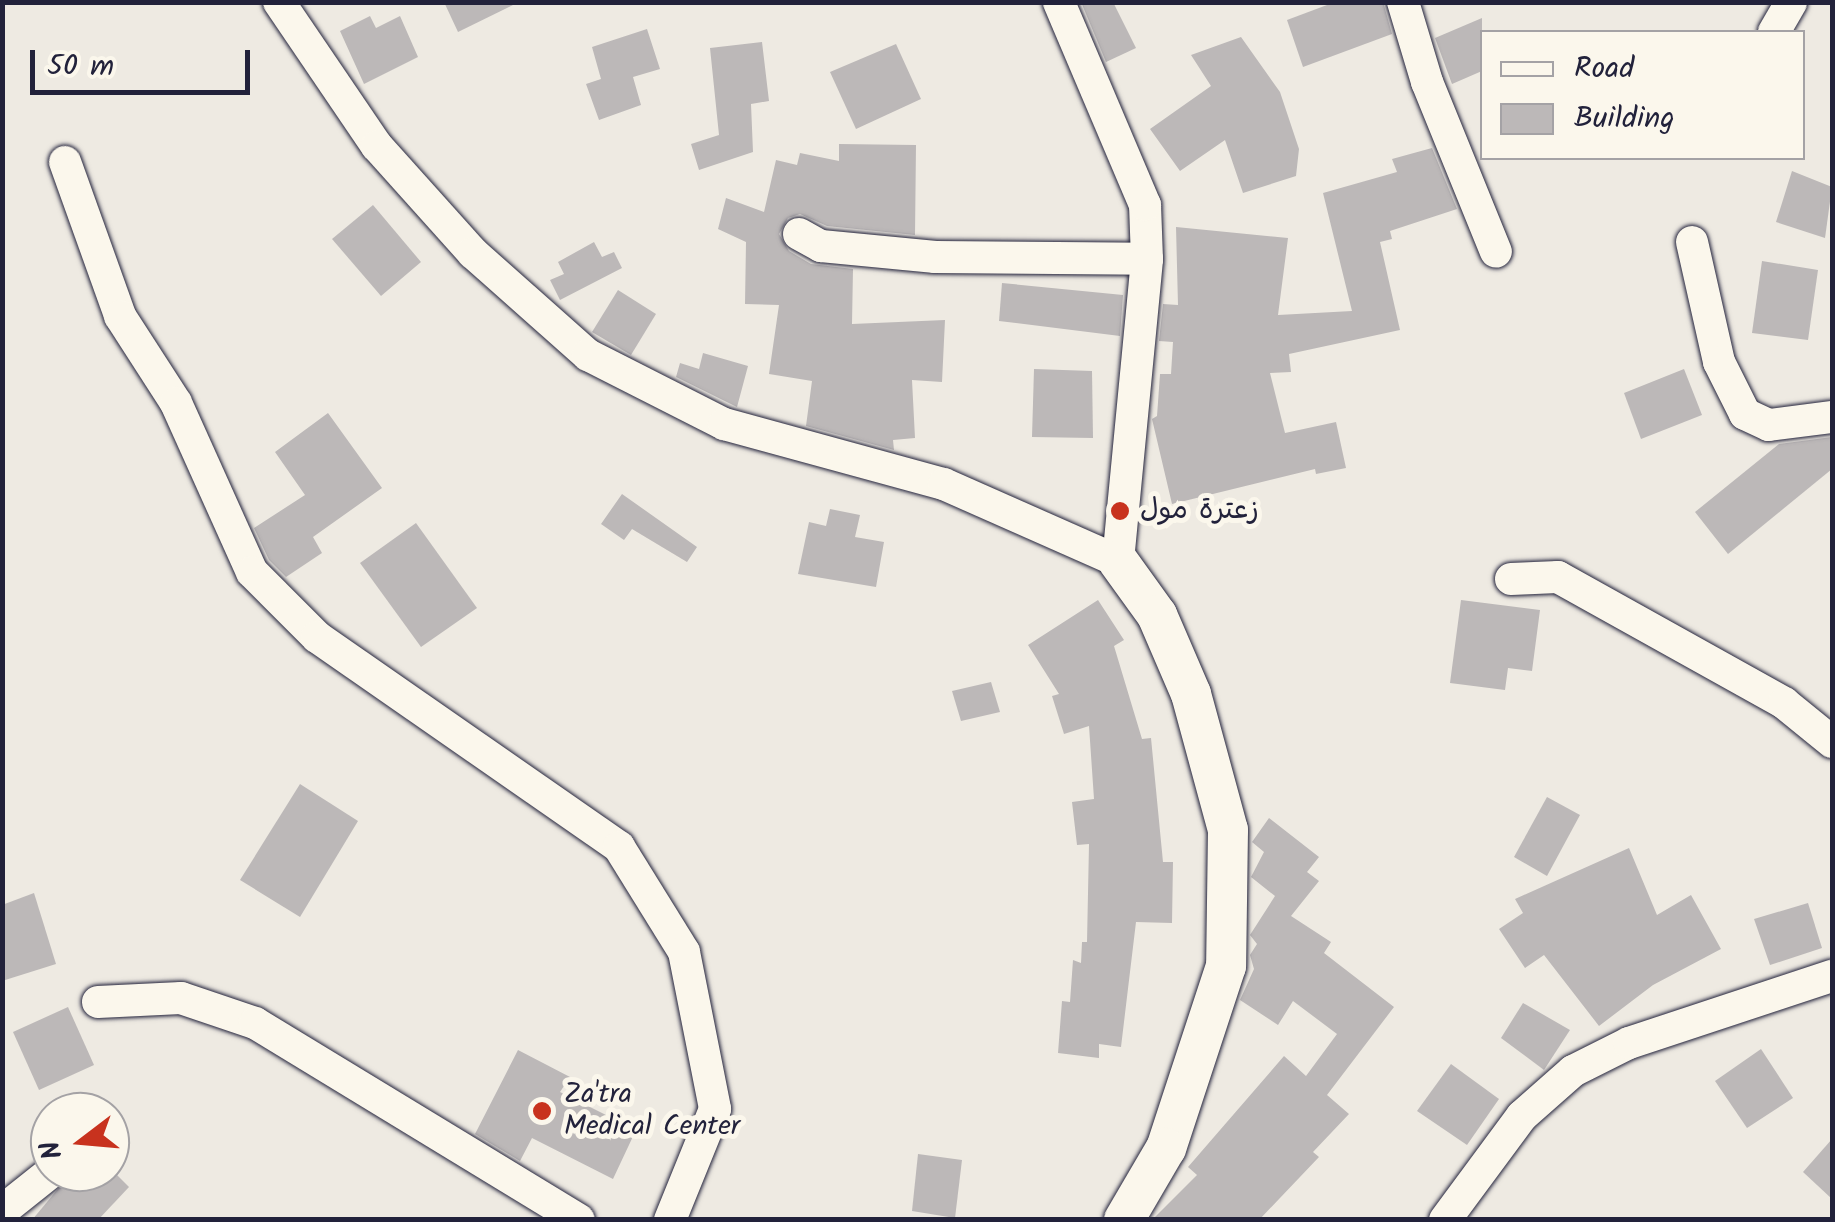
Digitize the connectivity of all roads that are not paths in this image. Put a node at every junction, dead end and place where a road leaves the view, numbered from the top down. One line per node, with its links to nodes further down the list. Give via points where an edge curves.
1 (280, 2): 12 (street, via 377,146 473,254 588,355 724,424 944,484)
2 (1058, 2): 10 (street, via 1145,205)
3 (1403, 2): 9 (street, via 1426,82)
4 (1792, 2): 5 (street)
5 (1775, 30)
6 (65, 162): 20 (street, via 120,316 176,404 252,572 317,637 619,847 684,952 715,1108)
7 (799, 234): 10 (street, via 821,246 935,257)
8 (1692, 242): 11 (street, via 1718,362 1745,414 1769,425)
9 (1496, 252)
10 (1147, 259): 12 (street)
11 (1832, 417)
12 (1118, 561): 21 (street, via 1157,616 1191,694 1228,830 1226,966 1166,1148)
13 (1511, 579): 14 (street, via 1558,577 1784,703)
14 (1832, 742)
15 (1832, 976): 22 (street, via 1629,1044 1573,1071 1522,1116)
16 (98, 1002): 19 (street, via 181,998 256,1023)
17 (30, 1189): 18 (street)
18 (2, 1211)
19 (579, 1220)
20 (670, 1220)
21 (1124, 1220)
22 (1445, 1220)

